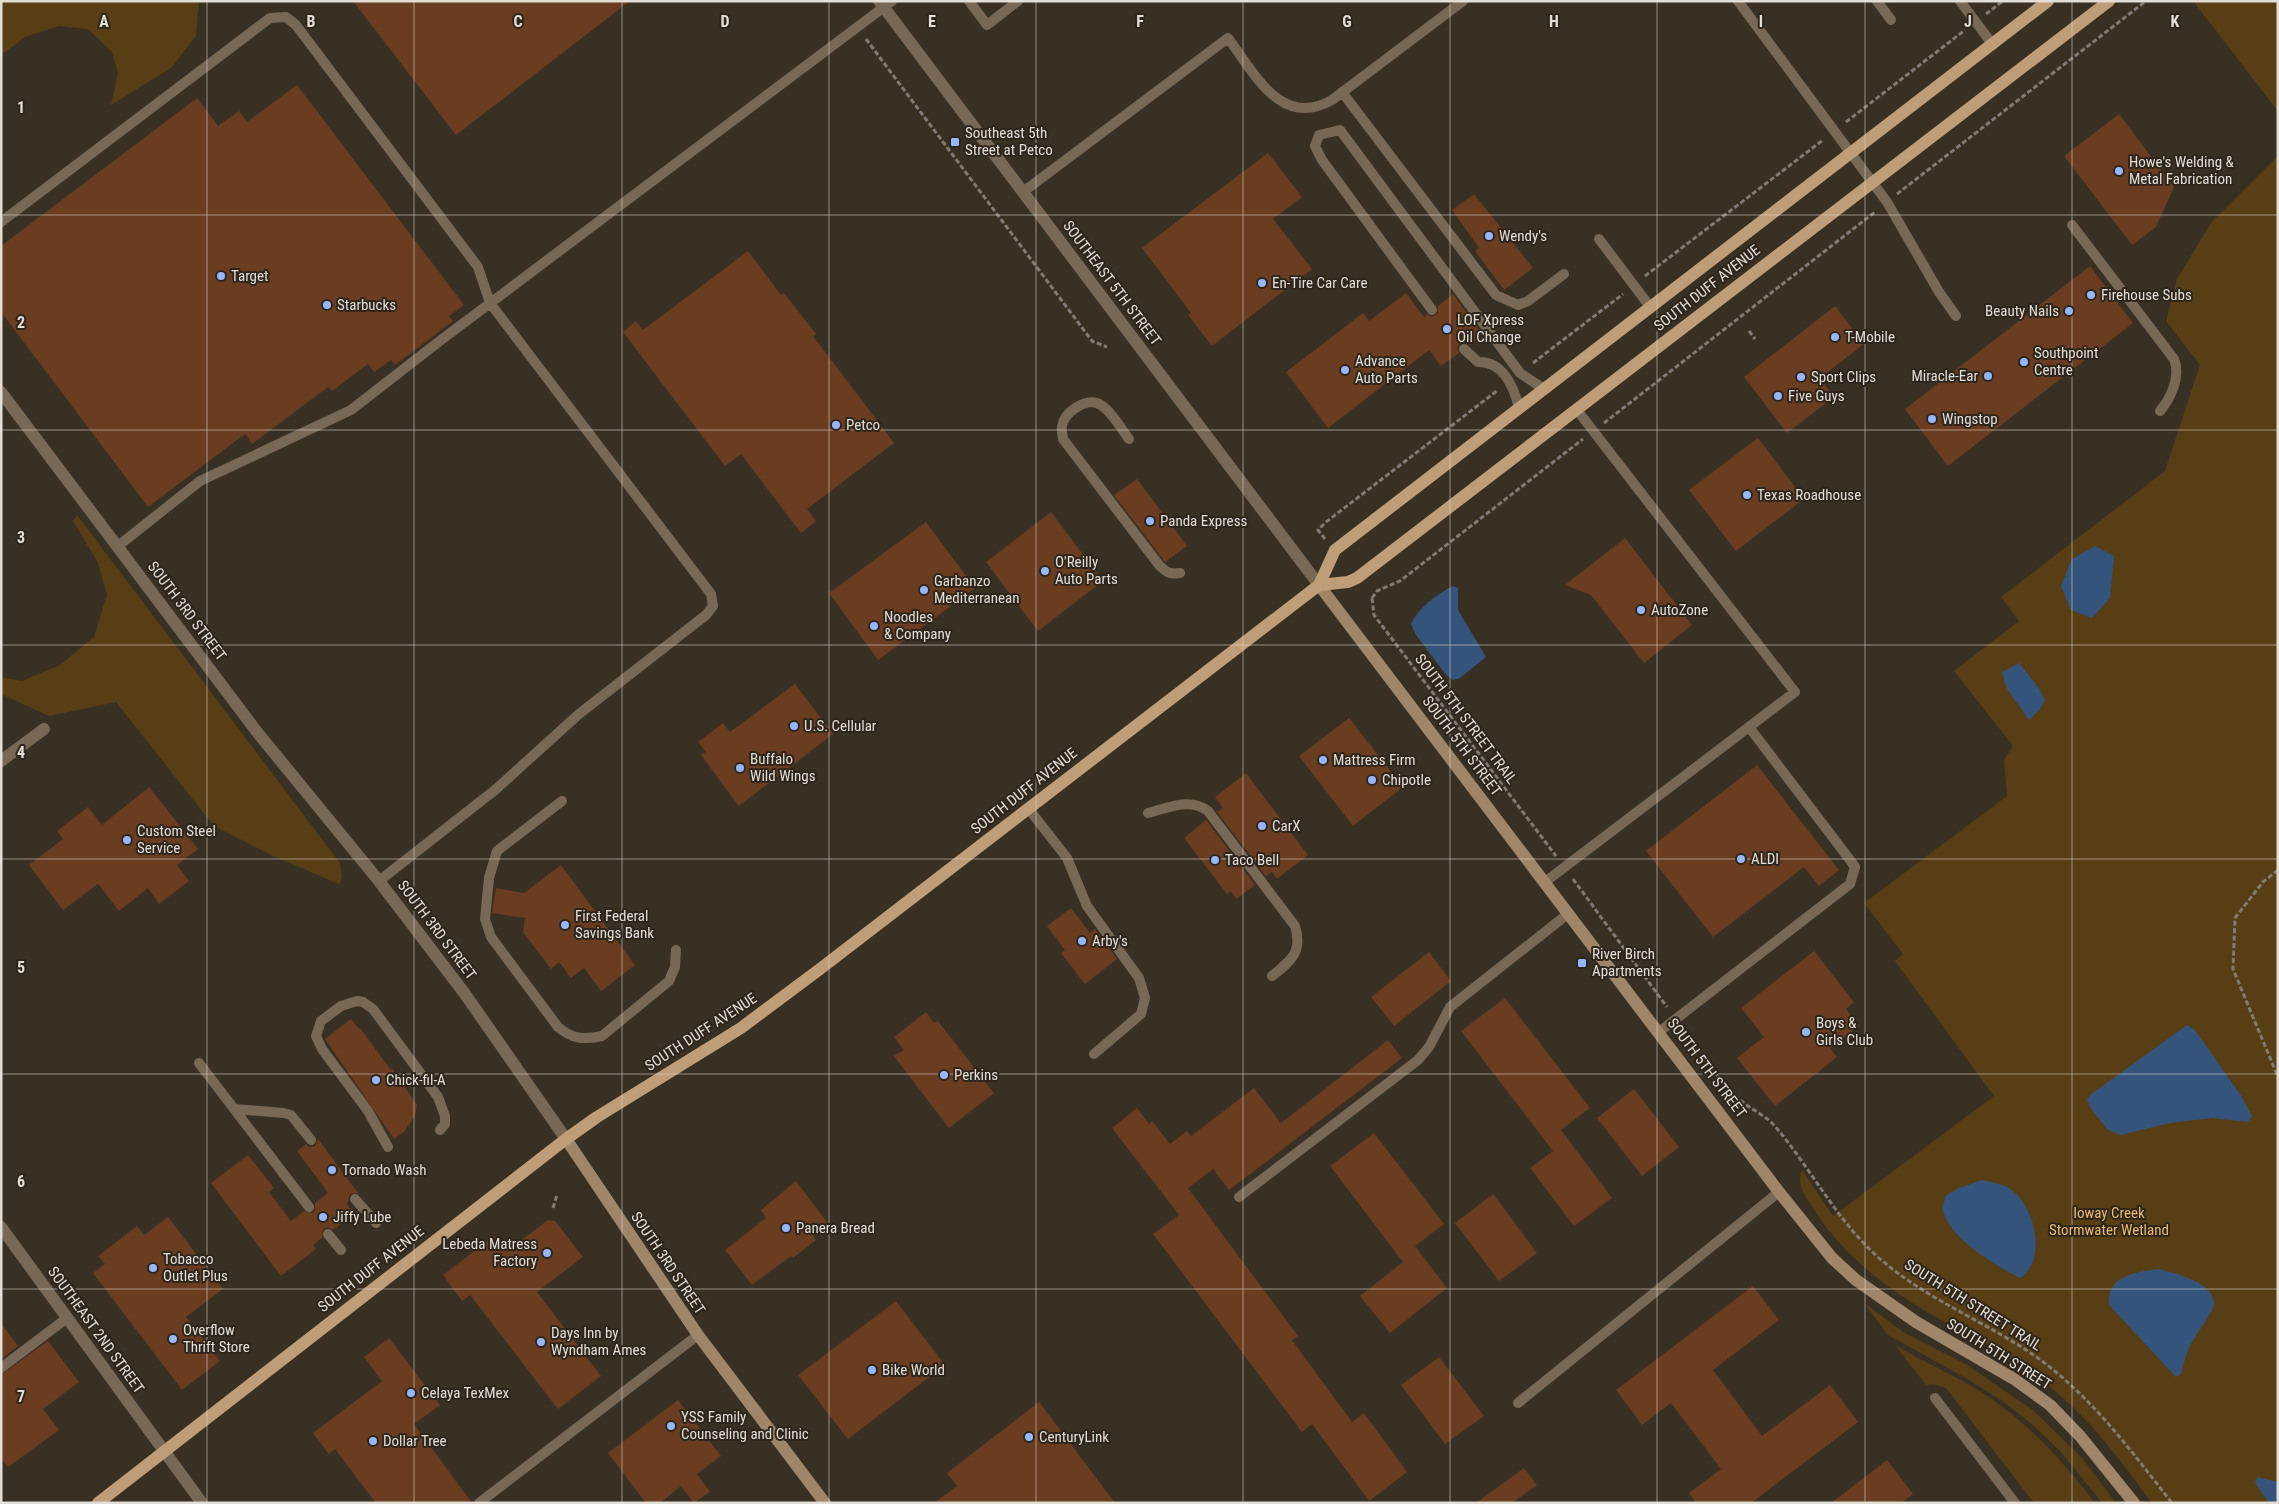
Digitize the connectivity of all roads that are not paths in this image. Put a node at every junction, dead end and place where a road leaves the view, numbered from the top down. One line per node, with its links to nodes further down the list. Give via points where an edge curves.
1 (969, 1): 2 (lane, via 987,25)
2 (1018, 1)
3 (1462, 1): 12 (lane)
4 (1738, 1): 13 (lane)
5 (1877, 1): 10 (lane)
6 (1960, 1): 11 (lane)
7 (2048, 1): 11 (main road, SOUTH DUFF AVENUE)
8 (2109, 1): 14 (main road, SOUTH DUFF AVENUE)
9 (885, 3): 15 (street, SOUTHEAST 5TH STREET); 20 (lane)
10 (1891, 20)
11 (1993, 45): 13 (main road, SOUTH DUFF AVENUE)
12 (1342, 92): 15 (lane, via 1311,109 1284,104 1267,90 1228,38); 19 (lane, via 1496,296 1518,305)
13 (1852, 154): 14 (lane); 21 (main road, SOUTH DUFF AVENUE)
14 (1872, 181): 23 (lane, via 1938,292); 28 (main road, SOUTH DUFF AVENUE)
15 (1023, 192): 33 (street, SOUTHEAST 5TH STREET)
16 (1, 222): 20 (lane, via 270,18 286,17 296,25 478,267)
17 (2072, 225): 29 (lane, via 2174,359 2176,376 2168,402)
18 (1599, 239): 21 (lane)
19 (1564, 274)
20 (490, 303): 31 (lane, via 351,410 200,481); 40 (lane, via 711,594 713,606 706,615 579,714 495,790)
21 (1650, 308): 25 (main road, SOUTH DUFF AVENUE)
22 (1432, 310): 25 (lane, via 1322,160 1315,146 1319,136 1340,130 1520,373)
23 (1956, 316)
24 (1464, 349): 27 (lane, via 1478,362 1496,365 1516,394)
25 (1544, 389): 27 (main road, SOUTH DUFF AVENUE)
26 (1, 392): 31 (street, SOUTH 3RD STREET)
27 (1519, 408): 33 (main road, SOUTH DUFF AVENUE, via 1334,550)
28 (1576, 410): 33 (main road, SOUTH DUFF AVENUE, via 1357,578); 34 (lane, via 1795,692)
29 (2160, 411)
30 (1129, 439): 32 (lane, via 1098,404 1080,406 1065,417 1062,428 1063,439 1159,565 1165,572)
31 (118, 546): 40 (street, SOUTH 3RD STREET, via 258,732)
32 (1180, 573)
33 (1319, 585): 38 (main road, SOUTH DUFF AVENUE); 41 (street, SOUTH 5TH STREET)
34 (1749, 727): 41 (lane); 45 (lane, via 1850,860 1855,868 1854,876 1850,884)
35 (44, 729): 36 (street)
36 (1, 761)
37 (562, 801): 43 (lane, via 497,851 489,878 485,919 491,937 558,1026 568,1036 588,1039 602,1036 669,981 675,967)
38 (1028, 808): 46 (lane, via 1067,858 1087,906 1139,978 1145,998 1141,1014); 50 (main road, SOUTH DUFF AVENUE, via 769,1008)
39 (1148, 813): 44 (lane, via 1190,803 1199,804 1231,841 1295,926 1299,939 1289,962)
40 (379, 881): 50 (street, SOUTH 3RD STREET, via 471,1002)
41 (1545, 882): 42 (street, SOUTH 5TH STREET)
42 (1569, 913): 45 (street, SOUTH 5TH STREET); 54 (lane, via 1450,1007 1429,1047 1418,1060)
43 (676, 950)
44 (1272, 976)
45 (1659, 1032): 53 (street, SOUTH 5TH STREET)
46 (1094, 1054)
47 (199, 1063): 48 (lane)
48 (234, 1109): 51 (lane, via 291,1115); 56 (lane)
49 (440, 1130): 52 (lane, via 445,1124 445,1116 438,1097 373,1009 363,1002 349,1002 321,1020 318,1042 368,1111)
50 (566, 1139): 62 (street, SOUTH 3RD STREET); 66 (main road, SOUTH DUFF AVENUE)
51 (311, 1140)
52 (388, 1147)
53 (1779, 1192): 65 (lane); 72 (street, SOUTH 5TH STREET, via 1832,1258 1856,1280 1916,1322 2014,1378 2050,1405 2080,1436)
54 (1240, 1197)
55 (355, 1199): 57 (lane)
56 (309, 1208)
57 (376, 1223)
58 (1, 1227): 61 (street, SOUTHEAST 2ND STREET)
59 (328, 1234): 60 (lane)
60 (340, 1250)
61 (67, 1318): 63 (lane); 66 (street, SOUTHEAST 2ND STREET)
62 (698, 1335): 69 (lane); 70 (street, SOUTH 3RD STREET)
63 (1, 1368)
64 (1935, 1398): 71 (lane)
65 (1518, 1403)
66 (164, 1452): 67 (main road, SOUTH DUFF AVENUE); 68 (street, SOUTHEAST 2ND STREET)
67 (98, 1503)
68 (202, 1503)
69 (479, 1503)
70 (825, 1503)
71 (2015, 1503)
72 (2134, 1503)

